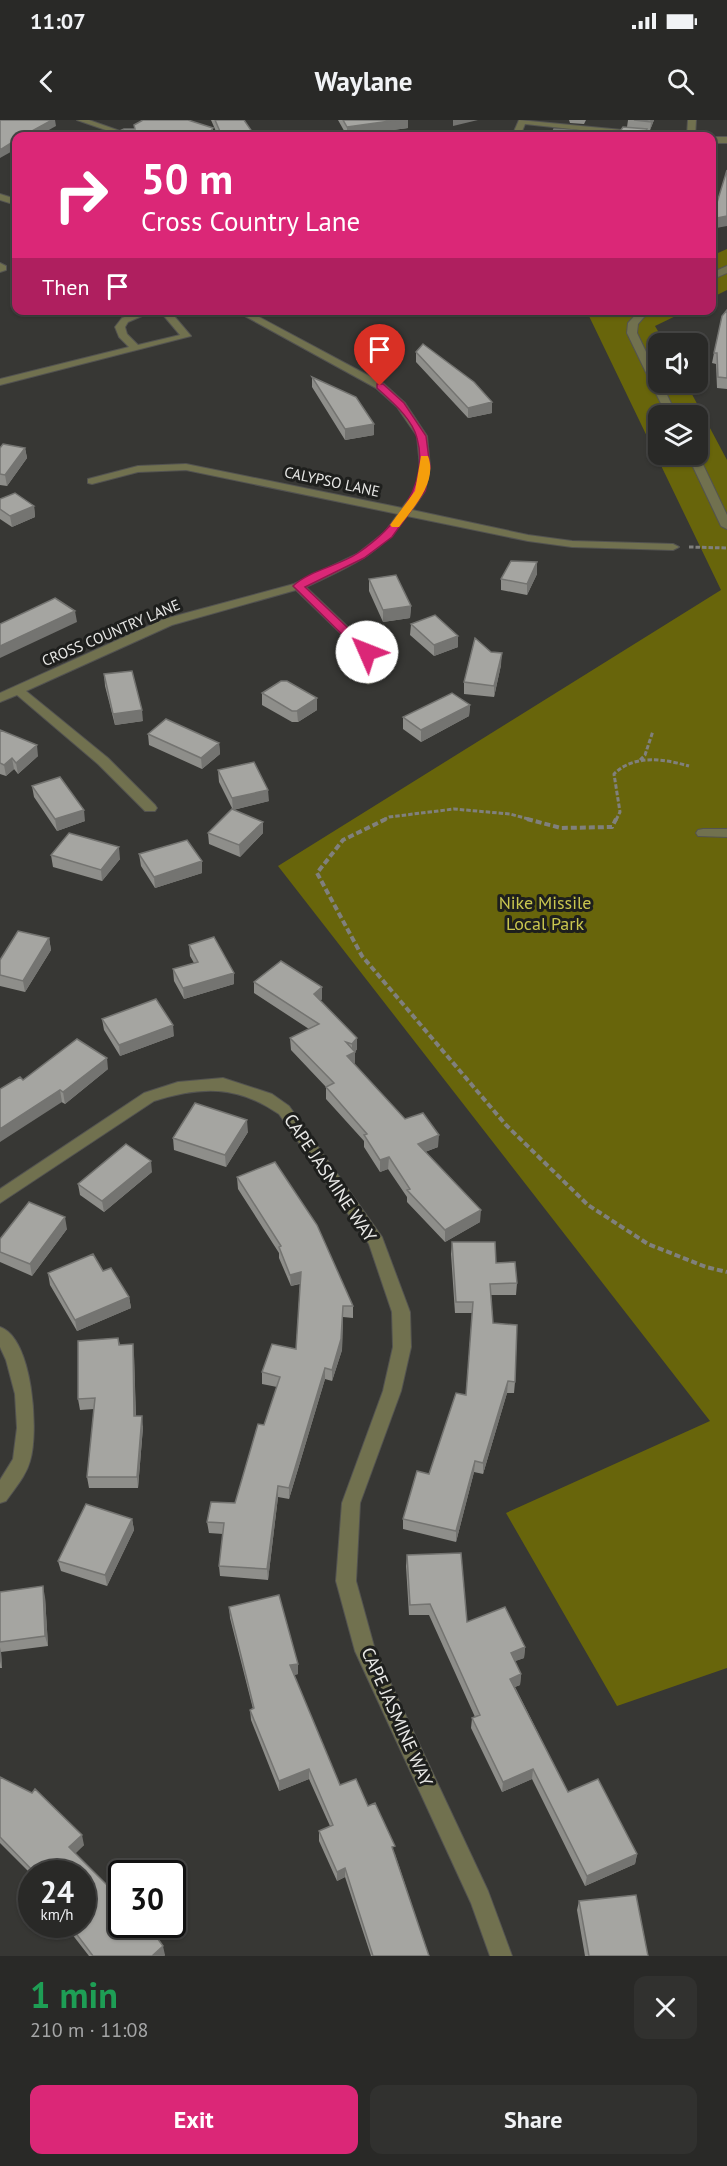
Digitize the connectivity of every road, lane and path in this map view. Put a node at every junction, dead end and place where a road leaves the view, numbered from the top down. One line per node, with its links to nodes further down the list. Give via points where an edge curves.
1 (81, 120): 3 (street)
2 (523, 121): 4 (street)
3 (118, 132)
4 (618, 132)
5 (138, 315): 9 (street, via 124,320 120,327 122,335)
6 (167, 315): 9 (street, via 186,336)
7 (247, 315): 14 (street, CROSS COUNTRY LANE, via 380,386 401,405 422,436 425,467 420,491)
8 (641, 315): 11 (street, via 633,323 632,333)
9 (136, 348): 10 (street)
10 (0, 382)
11 (667, 405)
12 (697, 465): 15 (street)
13 (92, 481): 14 (street, CALYPSO LANE, via 149,466 186,467)
14 (403, 513): 16 (street, CALYPSO LANE, via 572,544); 18 (street, CROSS COUNTRY LANE, via 389,534 361,556)
15 (727, 526)
16 (673, 547): 17 (path)
17 (727, 548)
18 (298, 586): 19 (street, via 367,652); 20 (street, CROSS COUNTRY LANE, via 168,622)
19 (368, 680)
20 (18, 690): 21 (street, CROSS COUNTRY LANE); 25 (street, via 103,761)
21 (0, 698)
22 (653, 732): 23 (path)
23 (640, 761): 24 (path, via 675,761); 29 (path, via 621,765 614,774 620,812 612,827 561,828 510,814 454,808 389,817 343,840 317,873 362,956 506,1125 588,1205 648,1244)
24 (689, 766)
25 (150, 808)
26 (703, 833): 27 (street)
27 (727, 833)
28 (0, 1197): 32 (street, CAPE JASMINE WAY, via 149,1098 178,1088 223,1084 267,1098 284,1110 376,1242 401,1312 402,1347 392,1391 351,1503 346,1581 365,1651 480,1899)
29 (727, 1272)
30 (0, 1334): 31 (street, via 17,1361 26,1411 22,1461)
31 (0, 1495)
32 (501, 1956)

